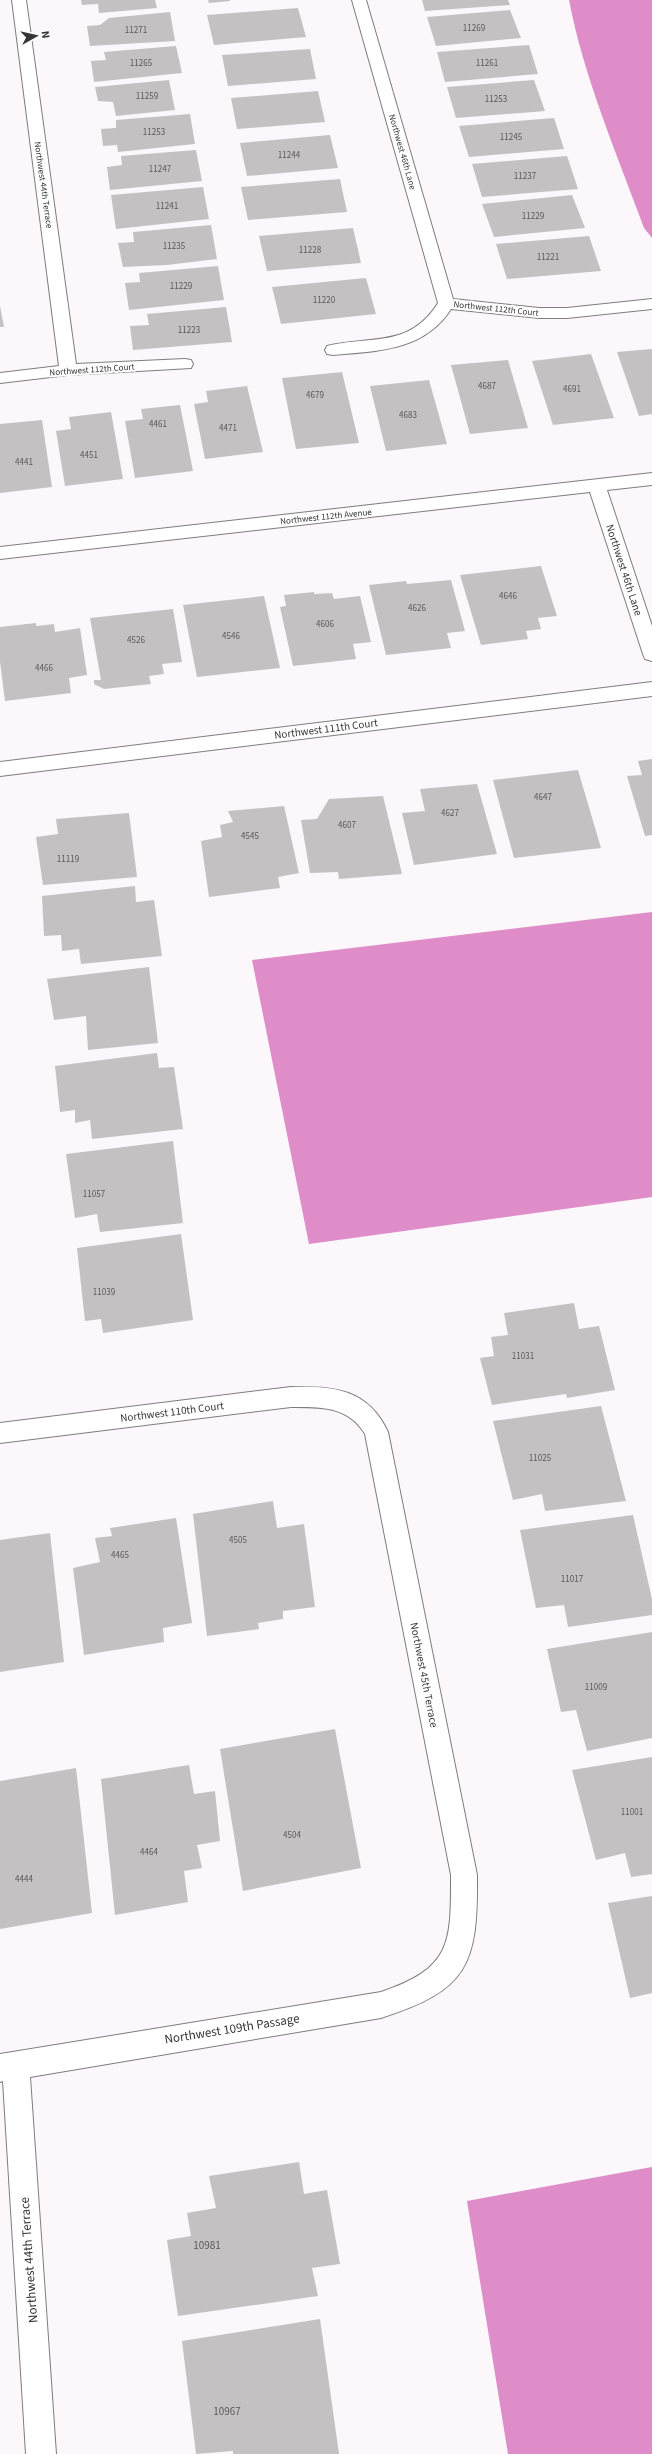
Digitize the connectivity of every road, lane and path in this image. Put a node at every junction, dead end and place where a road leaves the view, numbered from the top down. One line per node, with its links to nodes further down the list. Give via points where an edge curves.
1 (19, 0): 7 (street, Northwest 44th Terrace)
2 (358, 0): 3 (street, Northwest 46th Lane)
3 (446, 303): 4 (street, Northwest 112th Court, via 539,313 568,313); 5 (street, Northwest 112th Court, via 439,319 423,331 402,340 382,346)
4 (652, 304)
5 (333, 350)
6 (185, 364): 7 (street, Northwest 112th Court)
7 (68, 370): 8 (street, Northwest 112th Court)
8 (0, 378)
9 (652, 479): 10 (street, Northwest 112th Avenue)
10 (598, 486): 11 (street, Northwest 112th Avenue); 13 (street, Northwest 46th Lane)
11 (0, 553)
12 (652, 597): 13 (street)
13 (634, 600): 14 (street, Northwest 46th Lane)
14 (652, 654)
15 (652, 689): 16 (street, Northwest 111th Court)
16 (0, 769)
17 (344, 1402): 18 (street, Northwest 110th Court, via 328,1398 291,1397); 19 (street, Northwest 45th Terrace, via 354,1405 369,1417 376,1432 464,1876 462,1930)
18 (0, 1433)
19 (453, 1964): 20 (street, Northwest 109th Passage, via 443,1977 423,1989 404,1999 381,2005)
20 (8, 2066): 21 (street, Northwest 44th Terrace)
21 (41, 2454)

